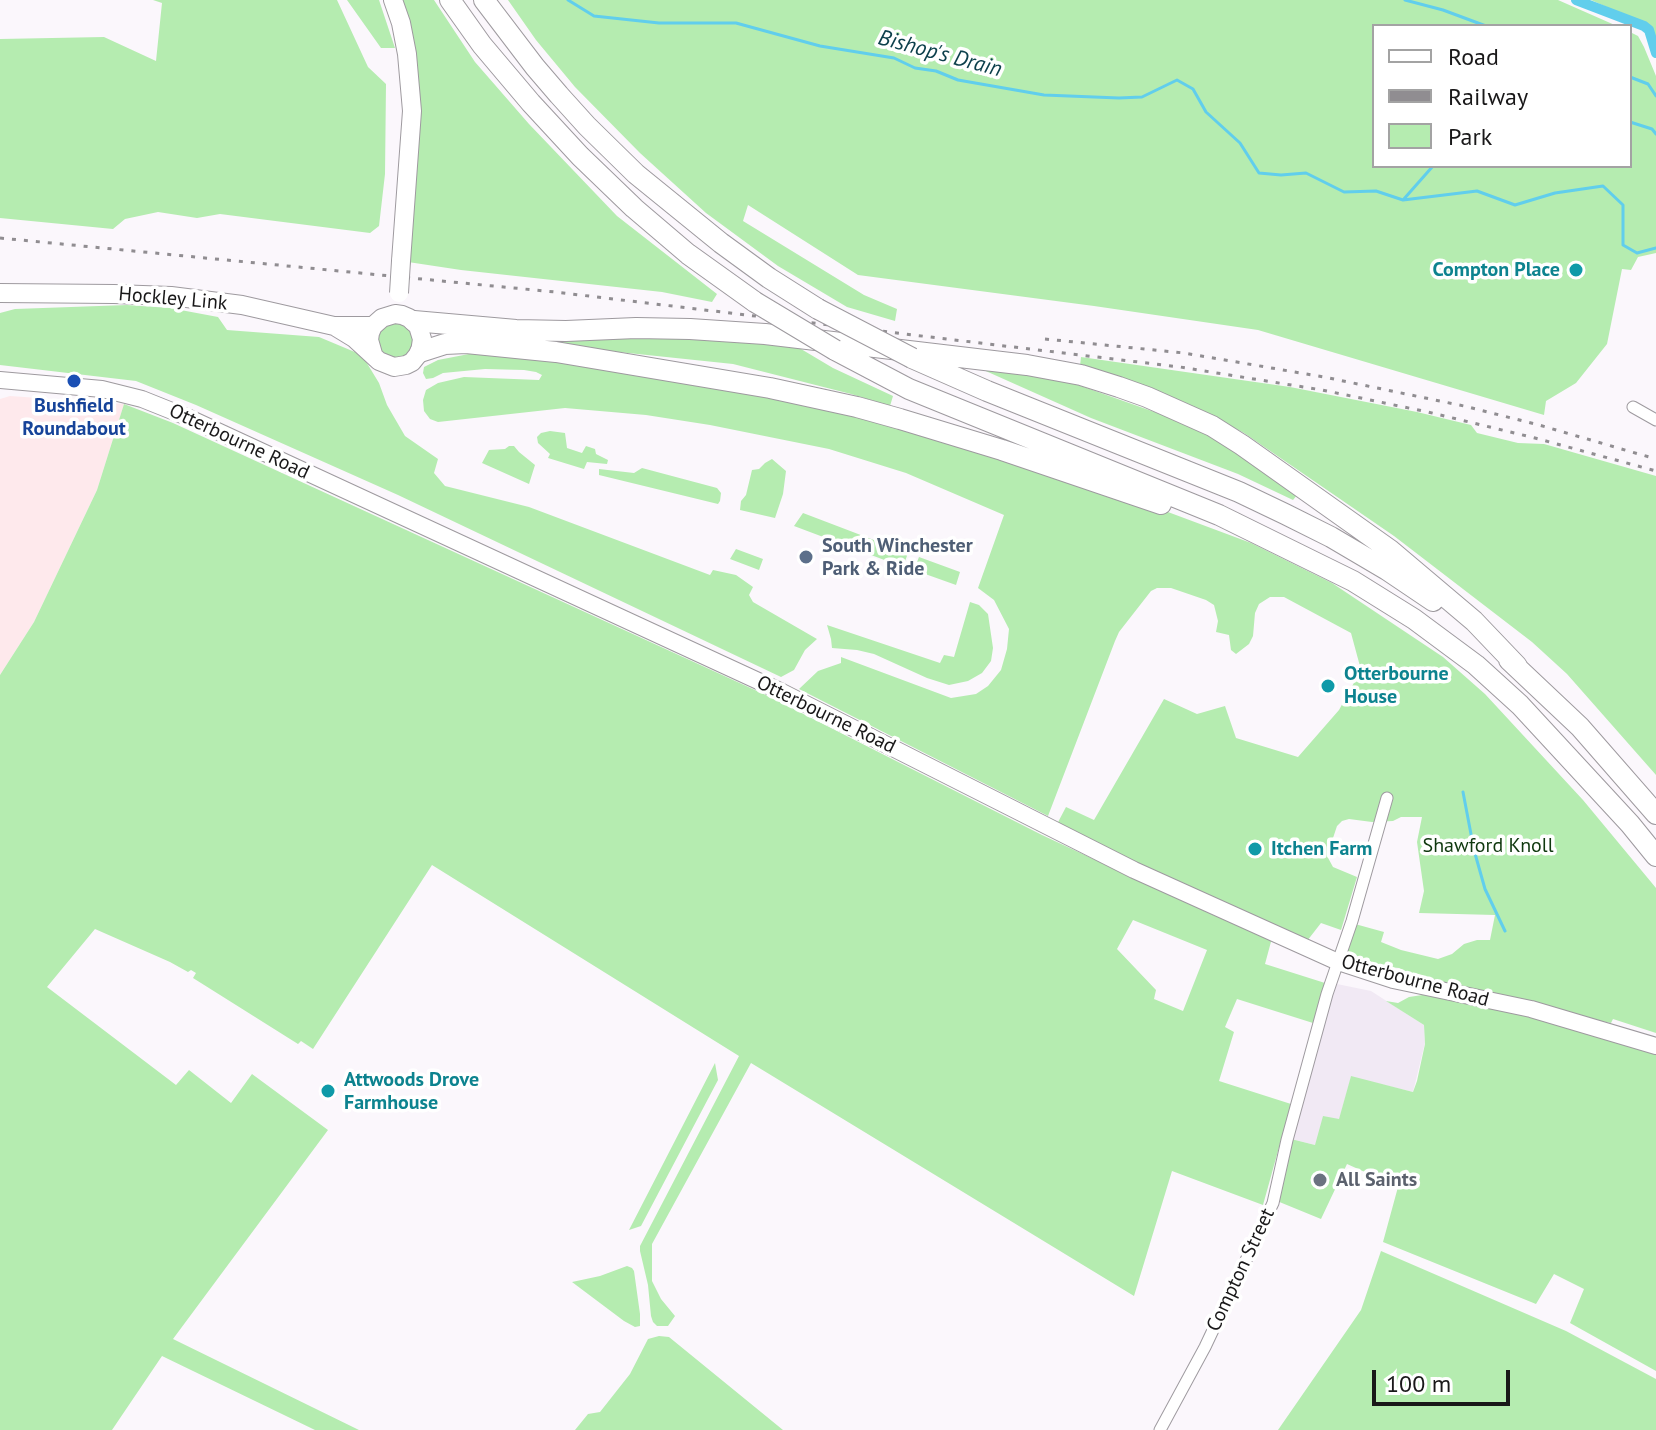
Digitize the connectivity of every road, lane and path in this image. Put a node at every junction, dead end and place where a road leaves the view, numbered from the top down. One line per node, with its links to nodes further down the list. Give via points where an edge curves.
1 (393, 0): 4 (main road, bridge, via 407,54 412,111)
2 (450, 0): 14 (highway, bridge, via 580,156 688,254 755,302 924,395)
3 (484, 0): 15 (highway, bridge, via 559,95 636,174 769,278 912,358 1239,492 1331,537 1437,603)
4 (399, 293): 6 (main road); 7 (main road)
5 (3, 294): 8 (main road, Hockley Link, via 171,296 242,305)
6 (412, 319): 7 (main road, via 395,314); 9 (main road, via 421,332); 15 (highway, via 516,330 765,334 1081,375 1147,397 1242,445 1390,550 1474,621)
7 (380, 321): 8 (main road, Hockley Link); 10 (main road, via 369,340)
8 (334, 326): 10 (main road, Hockley Link)
9 (420, 352): 10 (main road, via 412,362 394,367); 14 (highway, via 466,343 556,352 857,407)
10 (373, 354)
11 (0, 380): 19 (street, Otterbourne Road, via 102,389 187,417 782,692 1134,870)
12 (1633, 407): 13 (street)
13 (1656, 420)
14 (1275, 542): 18 (highway, via 1353,581 1476,665 1520,705)
15 (1517, 666): 17 (highway, via 1580,727)
16 (1387, 798): 19 (street, Compton Street)
17 (1656, 814)
18 (1656, 856)
19 (1338, 962): 20 (street, Otterbourne Road); 21 (street, Compton Street, via 1273,1203)
20 (1656, 1046)
21 (1160, 1430)

